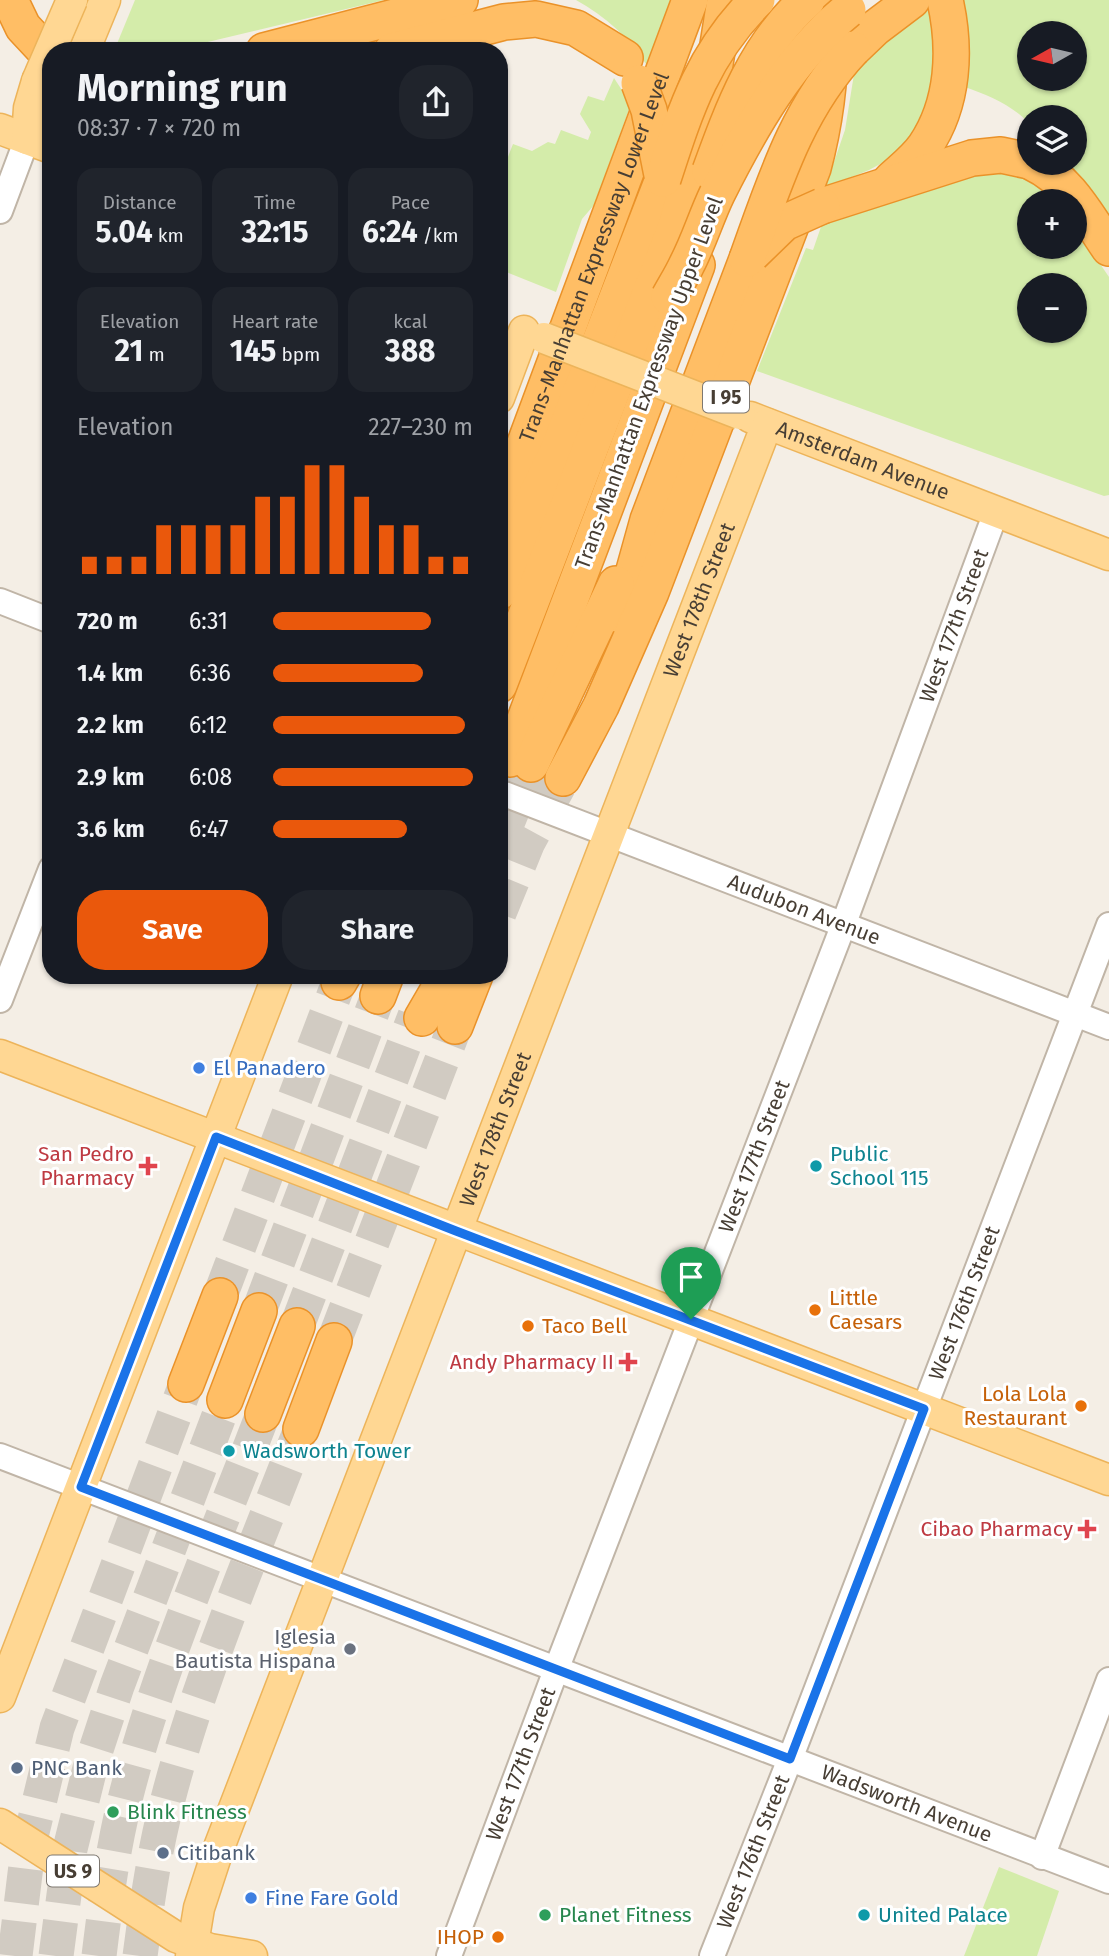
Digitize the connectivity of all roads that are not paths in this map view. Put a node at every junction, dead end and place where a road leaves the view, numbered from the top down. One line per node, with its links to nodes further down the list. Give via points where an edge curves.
1 (10, 0): 17 (highway)
2 (72, 0): 13 (main road, bridge)
3 (460, 0): 15 (highway)
4 (554, 0): 18 (highway, via 593,18)
5 (690, 0): 35 (highway, Trans-Manhattan Expressway Lower Level)
6 (725, 0): 42 (highway, Trans-Manhattan Expressway Upper Level, via 700,143 676,226)
7 (759, 0): 24 (highway, bridge, via 729,31 702,72); 43 (highway, Trans-Manhattan Expressway Upper Level, via 732,150 712,222 680,311)
8 (807, 0): 29 (highway, bridge, via 766,48 737,99 675,259)
9 (912, 0): 28 (highway, bridge, via 875,28 826,81 798,127)
10 (945, 0): 25 (highway, via 951,72 943,110 919,154)
11 (104, 3): 14 (main road)
12 (846, 3): 29 (highway, bridge, via 761,116); 43 (highway, I 95, via 813,168 651,592 597,715)
13 (55, 42)
14 (88, 42)
15 (299, 42)
16 (428, 42): 18 (highway, via 536,19 576,28)
17 (42, 65)
18 (632, 70): 24 (highway, bridge, via 649,110)
19 (42, 74): 21 (main road, via 29,108)
20 (42, 125): 21 (main road)
21 (26, 139): 26 (street)
22 (1017, 158): 25 (highway, via 979,156)
23 (1053, 175): 27 (highway, via 1065,184)
24 (663, 179): 34 (highway)
25 (885, 185): 28 (highway, bridge, via 784,223)
26 (0, 211)
27 (1109, 248)
28 (747, 258): 43 (highway, via 648,520)
29 (668, 297): 32 (highway)
30 (522, 330): 31 (main road); 32 (main road, Amsterdam Avenue, bridge)
31 (508, 371)
32 (638, 374): 33 (main road, Amsterdam Avenue, bridge)
33 (753, 419): 36 (main road, Amsterdam Avenue); 45 (main road, West 178th Street)
34 (558, 450): 38 (highway); 41 (highway)
35 (508, 489)
36 (996, 512): 37 (main road, Amsterdam Avenue); 47 (street, West 177th Street)
37 (1109, 555)
38 (508, 568)
39 (0, 601): 40 (street)
40 (42, 617)
41 (508, 618)
42 (508, 662)
43 (538, 769)
44 (508, 795): 45 (street, Audubon Avenue)
45 (609, 834): 47 (street, Audubon Avenue); 59 (main road, West 178th Street)
46 (42, 892): 53 (street)
47 (843, 925): 54 (street, Audubon Avenue); 62 (street, West 177th Street)
48 (1109, 925): 54 (street, West 176th Street)
49 (275, 984): 58 (main road)
50 (430, 984): 55 (highway)
51 (444, 984): 55 (highway)
52 (466, 984): 55 (highway)
53 (0, 1000)
54 (1075, 1014): 56 (street, Audubon Avenue); 67 (street, West 176th Street)
55 (431, 1020)
56 (1109, 1027)
57 (0, 1055): 58 (main road)
58 (216, 1137): 59 (main road); 72 (main road)
59 (456, 1231): 62 (main road); 73 (main road, West 178th Street)
60 (220, 1296): 65 (highway)
61 (259, 1311): 66 (highway)
62 (691, 1319): 67 (main road); 74 (street, West 177th Street)
63 (297, 1326): 68 (highway)
64 (334, 1341): 69 (highway)
65 (186, 1384)
66 (225, 1399)
67 (924, 1409): 71 (main road); 77 (street, West 176th Street)
68 (263, 1414)
69 (300, 1429)
70 (0, 1456): 72 (street, Wadsworth Avenue)
71 (1109, 1480)
72 (81, 1487): 73 (street, Wadsworth Avenue); 76 (main road)
73 (321, 1579): 74 (street, Wadsworth Avenue); 81 (main road, West 178th Street, via 214,1862)
74 (556, 1670): 77 (street, Wadsworth Avenue); 83 (street, West 177th Street)
75 (1109, 1680): 79 (street)
76 (0, 1697)
77 (790, 1759): 79 (street, Wadsworth Avenue); 84 (street, West 176th Street)
78 (0, 1824): 81 (main road, US 9)
79 (1042, 1857): 80 (street, Wadsworth Avenue)
80 (1109, 1881)
81 (192, 1950): 82 (main road)
82 (252, 1956)
83 (449, 1956)
84 (712, 1956)

